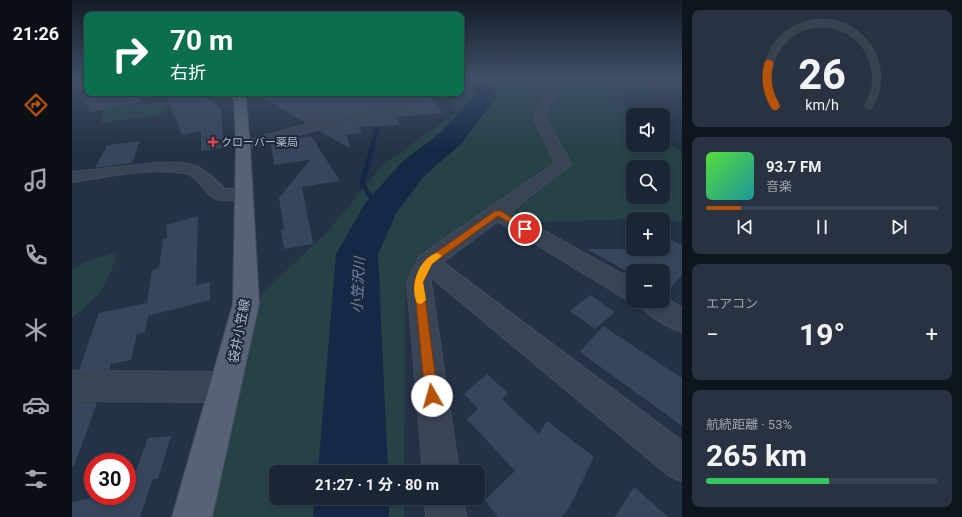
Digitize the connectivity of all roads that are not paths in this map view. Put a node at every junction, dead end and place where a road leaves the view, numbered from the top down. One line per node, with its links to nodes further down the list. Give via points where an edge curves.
1 (240, 101): 4 (main road, 袋井小笠線)
2 (405, 101): 4 (street, via 407,104 400,108 367,112)
3 (546, 101): 7 (street, via 540,119 563,164)
4 (243, 146): 6 (main road, 袋井小笠線)
5 (72, 177): 6 (street, via 182,168 198,172 220,194)
6 (244, 193): 13 (main road, 袋井小笠線, via 246,304)
7 (498, 213): 8 (street); 9 (street)
8 (428, 262): 14 (street); 15 (street, via 418,282)
9 (626, 287)
10 (663, 308): 11 (street)
11 (680, 317)
12 (72, 386): 13 (street)
13 (226, 387): 17 (main road, 袋井小笠線)
14 (682, 463)
15 (440, 465)
16 (445, 505): 18 (street)
17 (192, 517)
18 (446, 517)

